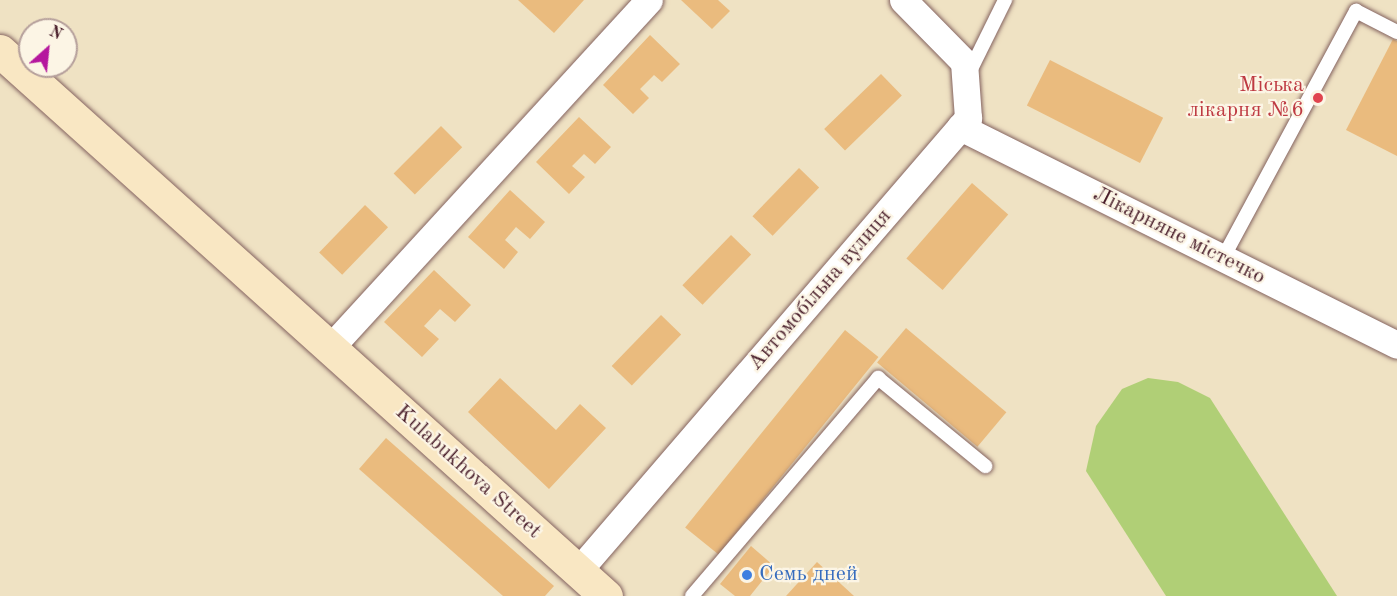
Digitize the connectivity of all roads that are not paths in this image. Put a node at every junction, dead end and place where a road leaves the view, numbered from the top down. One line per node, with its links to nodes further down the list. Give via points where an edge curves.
1 (649, 0): 10 (street)
2 (903, 0): 6 (street, Автомобільна вулиця, via 964,62)
3 (1005, 0): 6 (lane)
4 (1397, 32): 8 (lane, via 1356,11)
5 (0, 51): 10 (street, Kulabukhova Street)
6 (965, 79): 7 (street, Автомобільна вулиця, via 968,118)
7 (960, 127): 8 (street, Лікарняне містечко); 12 (street, Автомобільна вулиця)
8 (1223, 258): 9 (street, Лікарняне містечко)
9 (1397, 345)
10 (330, 348): 12 (street, Kulabukhova Street)
11 (985, 466): 14 (lane, via 878,378)
12 (578, 571): 13 (street, Kulabukhova Street)
13 (606, 596)
14 (692, 596)

